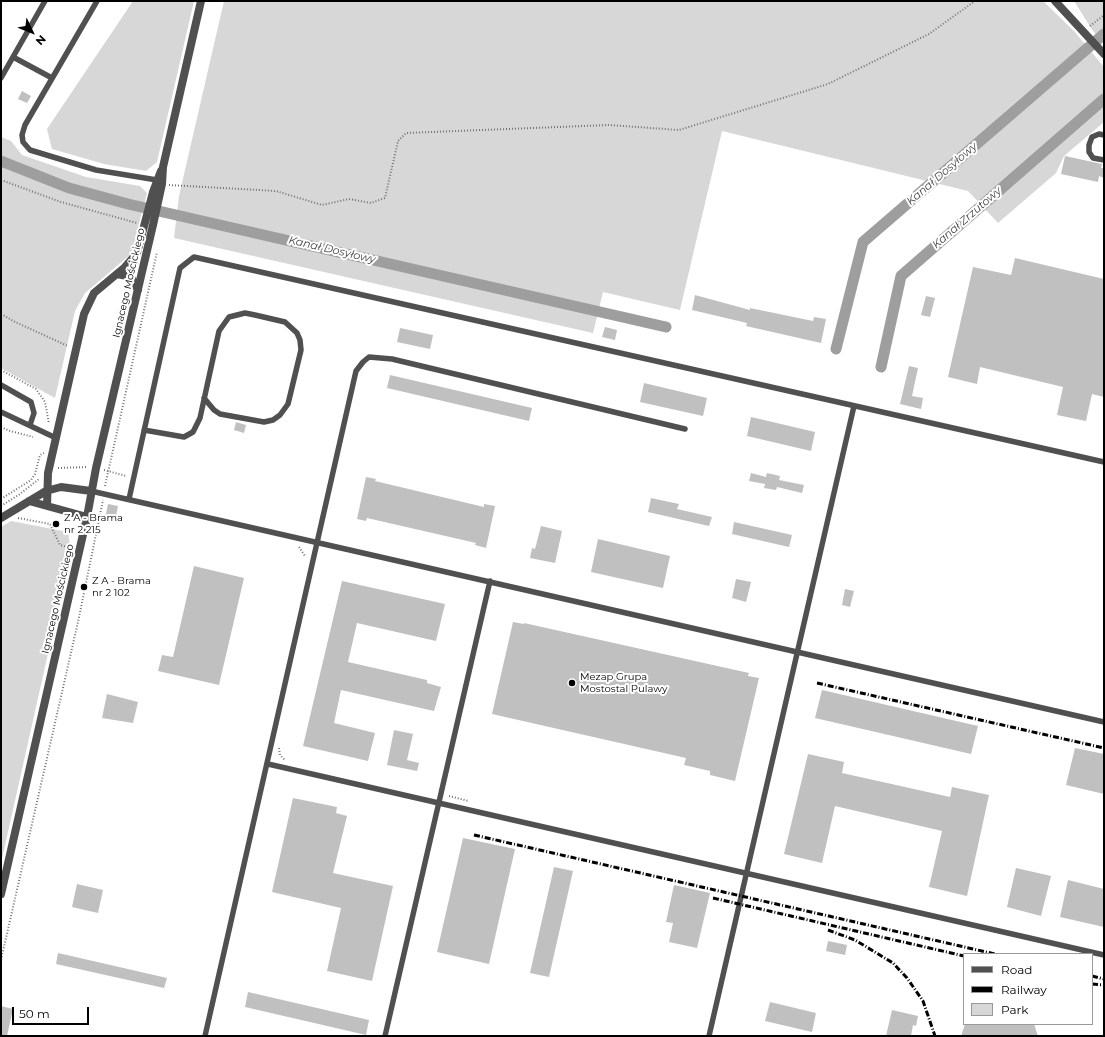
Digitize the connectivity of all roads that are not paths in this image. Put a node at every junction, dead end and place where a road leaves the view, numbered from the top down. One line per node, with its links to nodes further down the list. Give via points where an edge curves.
1 (45, 1): 6 (lane)
2 (98, 1): 8 (lane)
3 (201, 1): 11 (street, Ignacego Mościckiego)
4 (1055, 1): 5 (street)
5 (1103, 53)
6 (13, 57): 7 (lane); 8 (lane)
7 (1, 78)
8 (52, 78): 11 (lane, via 25,125 22,138 26,147 96,170)
9 (1104, 135): 10 (lane, via 1099,134 1092,138 1089,145 1089,152 1093,158)
10 (1104, 160)
11 (160, 182): 12 (street, Ignacego Mościckiego)
12 (148, 225): 13 (street, Ignacego Mościckiego, via 138,253); 14 (street, Ignacego Mościckiego)
13 (117, 274): 14 (street, via 132,279); 22 (street, Ignacego Mościckiego, via 94,294 84,314)
14 (138, 290): 24 (street, Ignacego Mościckiego)
15 (1, 385): 19 (lane, via 31,402 34,413)
16 (204, 398): 16 (lane, via 219,331 229,317 245,313 285,322 297,333 300,350 288,404 273,420 264,422 220,414); 21 (lane, via 200,418 193,432 184,437)
17 (854, 406): 21 (lane, via 194,257 180,268); 23 (lane); 34 (lane)
18 (1, 412): 19 (lane)
19 (30, 425): 22 (lane)
20 (685, 429): 32 (lane, via 392,359 369,357 356,371)
21 (144, 430): 26 (lane)
22 (56, 438): 25 (street, Ignacego Mościckiego)
23 (1104, 462)
24 (91, 491): 25 (street, via 61,487); 26 (lane); 30 (street, Ignacego Mościckiego)
25 (46, 492): 27 (street); 28 (street, Ignacego Mościckiego)
26 (129, 499): 32 (lane)
27 (29, 501): 28 (street); 29 (street)
28 (47, 506): 30 (street)
29 (5, 512): 31 (street)
30 (87, 517): 39 (street, Ignacego Mościckiego)
31 (1, 518)
32 (318, 542): 33 (lane); 36 (lane)
33 (490, 582): 34 (lane); 37 (lane)
34 (797, 652): 35 (lane); 38 (lane)
35 (1104, 722)
36 (268, 764): 37 (lane); 41 (lane)
37 (439, 803): 38 (lane); 42 (lane)
38 (747, 873): 40 (lane); 43 (lane)
39 (1, 894)
40 (1104, 955)
41 (205, 1036)
42 (385, 1036)
43 (710, 1036)

